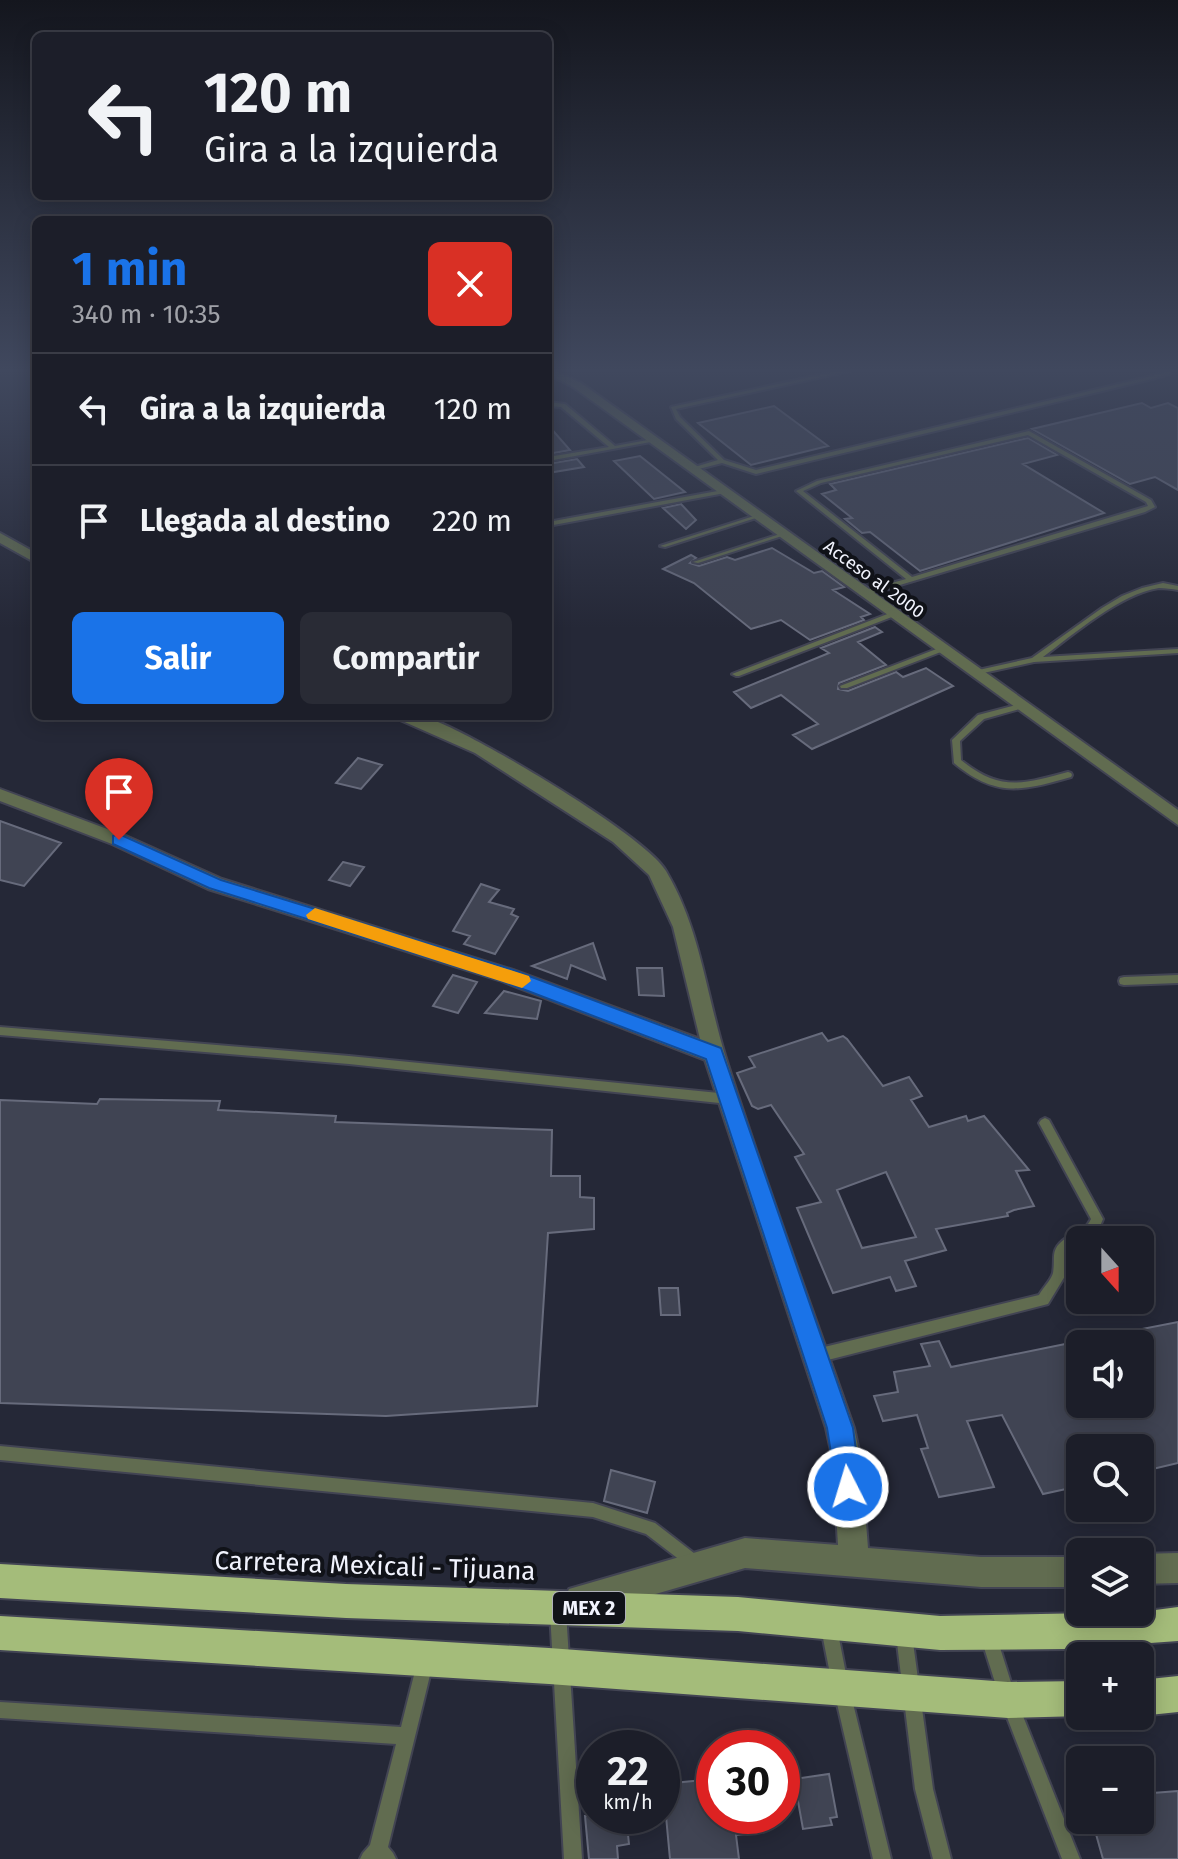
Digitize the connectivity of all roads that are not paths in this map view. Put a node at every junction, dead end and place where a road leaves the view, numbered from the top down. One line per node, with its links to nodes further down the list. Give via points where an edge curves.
1 (672, 455): 7 (street, Acceso al 2000)
2 (716, 455): 6 (lane)
3 (828, 455): 6 (lane, via 756,472)
4 (936, 455): 16 (lane, via 799,491)
5 (1067, 455): 16 (lane, via 1152,507)
6 (722, 461): 7 (lane)
7 (691, 469): 8 (street, Acceso al 2000)
8 (723, 492): 9 (street, Acceso al 2000); 10 (lane)
9 (756, 517): 11 (street, Acceso al 2000); 13 (lane)
10 (552, 523)
11 (782, 535): 15 (lane); 18 (street, Acceso al 2000)
12 (0, 537): 14 (street)
13 (663, 546)
14 (32, 557)
15 (696, 562)
16 (911, 580): 18 (lane)
17 (1178, 588): 22 (lane, via 1159,584 1130,594)
18 (863, 594): 19 (street, Acceso al 2000)
19 (893, 615): 20 (street, Acceso al 2000); 24 (lane)
20 (942, 650): 23 (street, Acceso al 2000); 25 (lane)
21 (1178, 651): 22 (lane)
22 (1034, 660): 23 (lane)
23 (974, 673): 26 (street, Acceso al 2000)
24 (736, 674)
25 (844, 686)
26 (1020, 706): 28 (lane, via 981,717 956,740 957,761 975,777 1003,788); 30 (street, Acceso al 2000)
27 (414, 720): 34 (street, via 481,749 620,838 657,871 683,927)
28 (1068, 775)
29 (0, 795): 34 (street, via 109,835 215,884 506,975)
30 (1178, 819)
31 (1178, 979): 32 (lane)
32 (1124, 981)
33 (0, 1031): 35 (lane)
34 (714, 1054): 35 (street)
35 (729, 1099): 37 (street)
36 (1045, 1123): 37 (lane, via 1097,1219 1091,1232 1070,1242 1059,1255 1059,1276 1043,1300)
37 (816, 1356): 39 (street, via 847,1460)
38 (0, 1453): 40 (lane, via 593,1510 650,1528)
39 (854, 1561): 40 (street, via 745,1553); 43 (street, via 981,1572)
40 (699, 1566): 45 (street)
41 (1178, 1568): 42 (street)
42 (1154, 1569)
43 (1066, 1572)
44 (0, 1581): 45 (highway, Carretera Mexicali - Tijuana / MEX 2, via 346,1601)
45 (558, 1606): 46 (highway, Carretera Mexicali - Tijuana / MEX 2); 52 (lane)
46 (828, 1622): 48 (highway, Carretera Mexicali - Tijuana / MEX 2); 53 (lane)
47 (1178, 1624): 49 (highway, Carretera Mexicali - Tijuana / MEX 2)
48 (904, 1629): 49 (highway, Carretera Mexicali - Tijuana / MEX 2); 54 (lane)
49 (987, 1632): 58 (lane)
50 (0, 1633): 51 (highway)
51 (426, 1657): 52 (highway); 60 (lane)
52 (560, 1668): 53 (highway); 62 (lane)
53 (841, 1688): 54 (highway); 63 (lane)
54 (913, 1693): 58 (highway); 64 (lane, via 924,1789)
55 (1178, 1694): 56 (highway)
56 (1154, 1697)
57 (1066, 1699): 58 (highway)
58 (1008, 1700): 65 (lane)
59 (0, 1710): 60 (lane)
60 (407, 1736): 61 (lane)
61 (378, 1856)
62 (573, 1859)
63 (882, 1859)
64 (942, 1859)
65 (1071, 1859)

